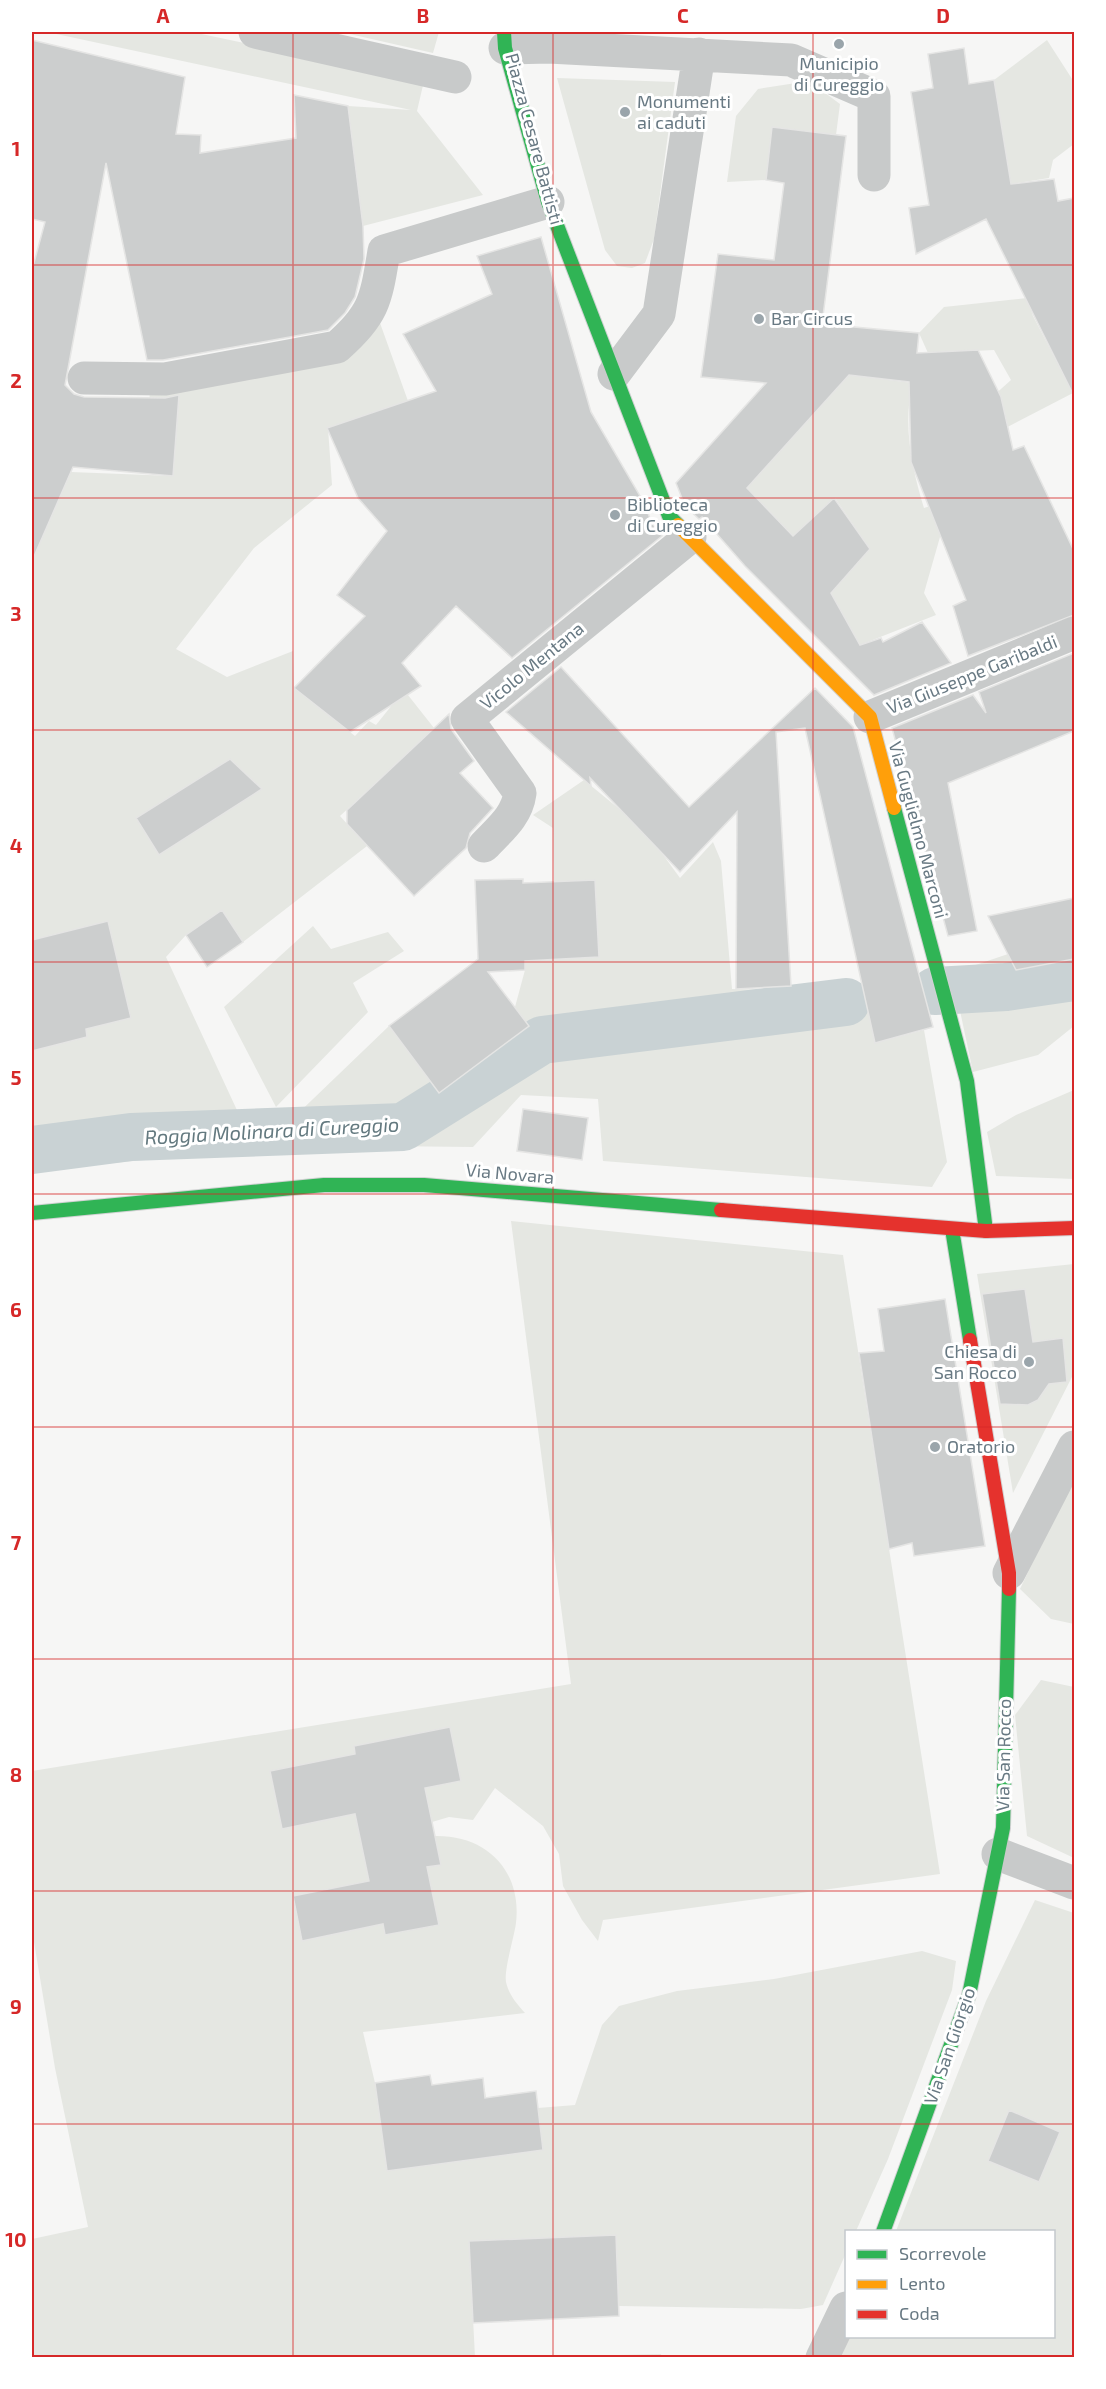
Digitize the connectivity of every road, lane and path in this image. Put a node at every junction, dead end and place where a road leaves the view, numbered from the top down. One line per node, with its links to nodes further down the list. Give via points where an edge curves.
1 (255, 32): 4 (street)
2 (505, 40): 3 (street, Piazza Cesare Battisti, via 549,47); 6 (street, Piazza Cesare Battisti)
3 (699, 54): 5 (street, Piazza Cesare Battisti, via 791,60 874,96); 7 (street, via 659,314)
4 (455, 77)
5 (874, 175)
6 (548, 202): 7 (street, Piazza Cesare Battisti); 8 (street, via 384,252 375,302 358,328 337,347 165,380)
7 (614, 374): 9 (street, Piazza Cesare Battisti)
8 (84, 378)
9 (680, 526): 11 (street); 12 (street, Vicolo Mentana, via 467,719 520,792 519,805 512,817)
10 (1074, 633): 11 (street, Via Giuseppe Garibaldi)
11 (870, 717): 16 (street, Via Guglielmo Marconi, via 967,1081)
12 (484, 846)
13 (32, 1213): 14 (street, Via Novara, via 324,1185 424,1185)
14 (952, 1228): 16 (street, Via Novara); 18 (street, Via San Rocco)
15 (1074, 1228): 16 (street, Via Novara)
16 (986, 1231)
17 (1074, 1447): 18 (street, Via San Rocco)
18 (1009, 1573): 19 (street, Via San Rocco, via 1003,1828)
19 (998, 1854): 20 (street); 21 (street, Via San Giorgio, via 969,1995)
20 (1074, 1883)
21 (884, 2230)
22 (845, 2310): 23 (street)
23 (822, 2358)

